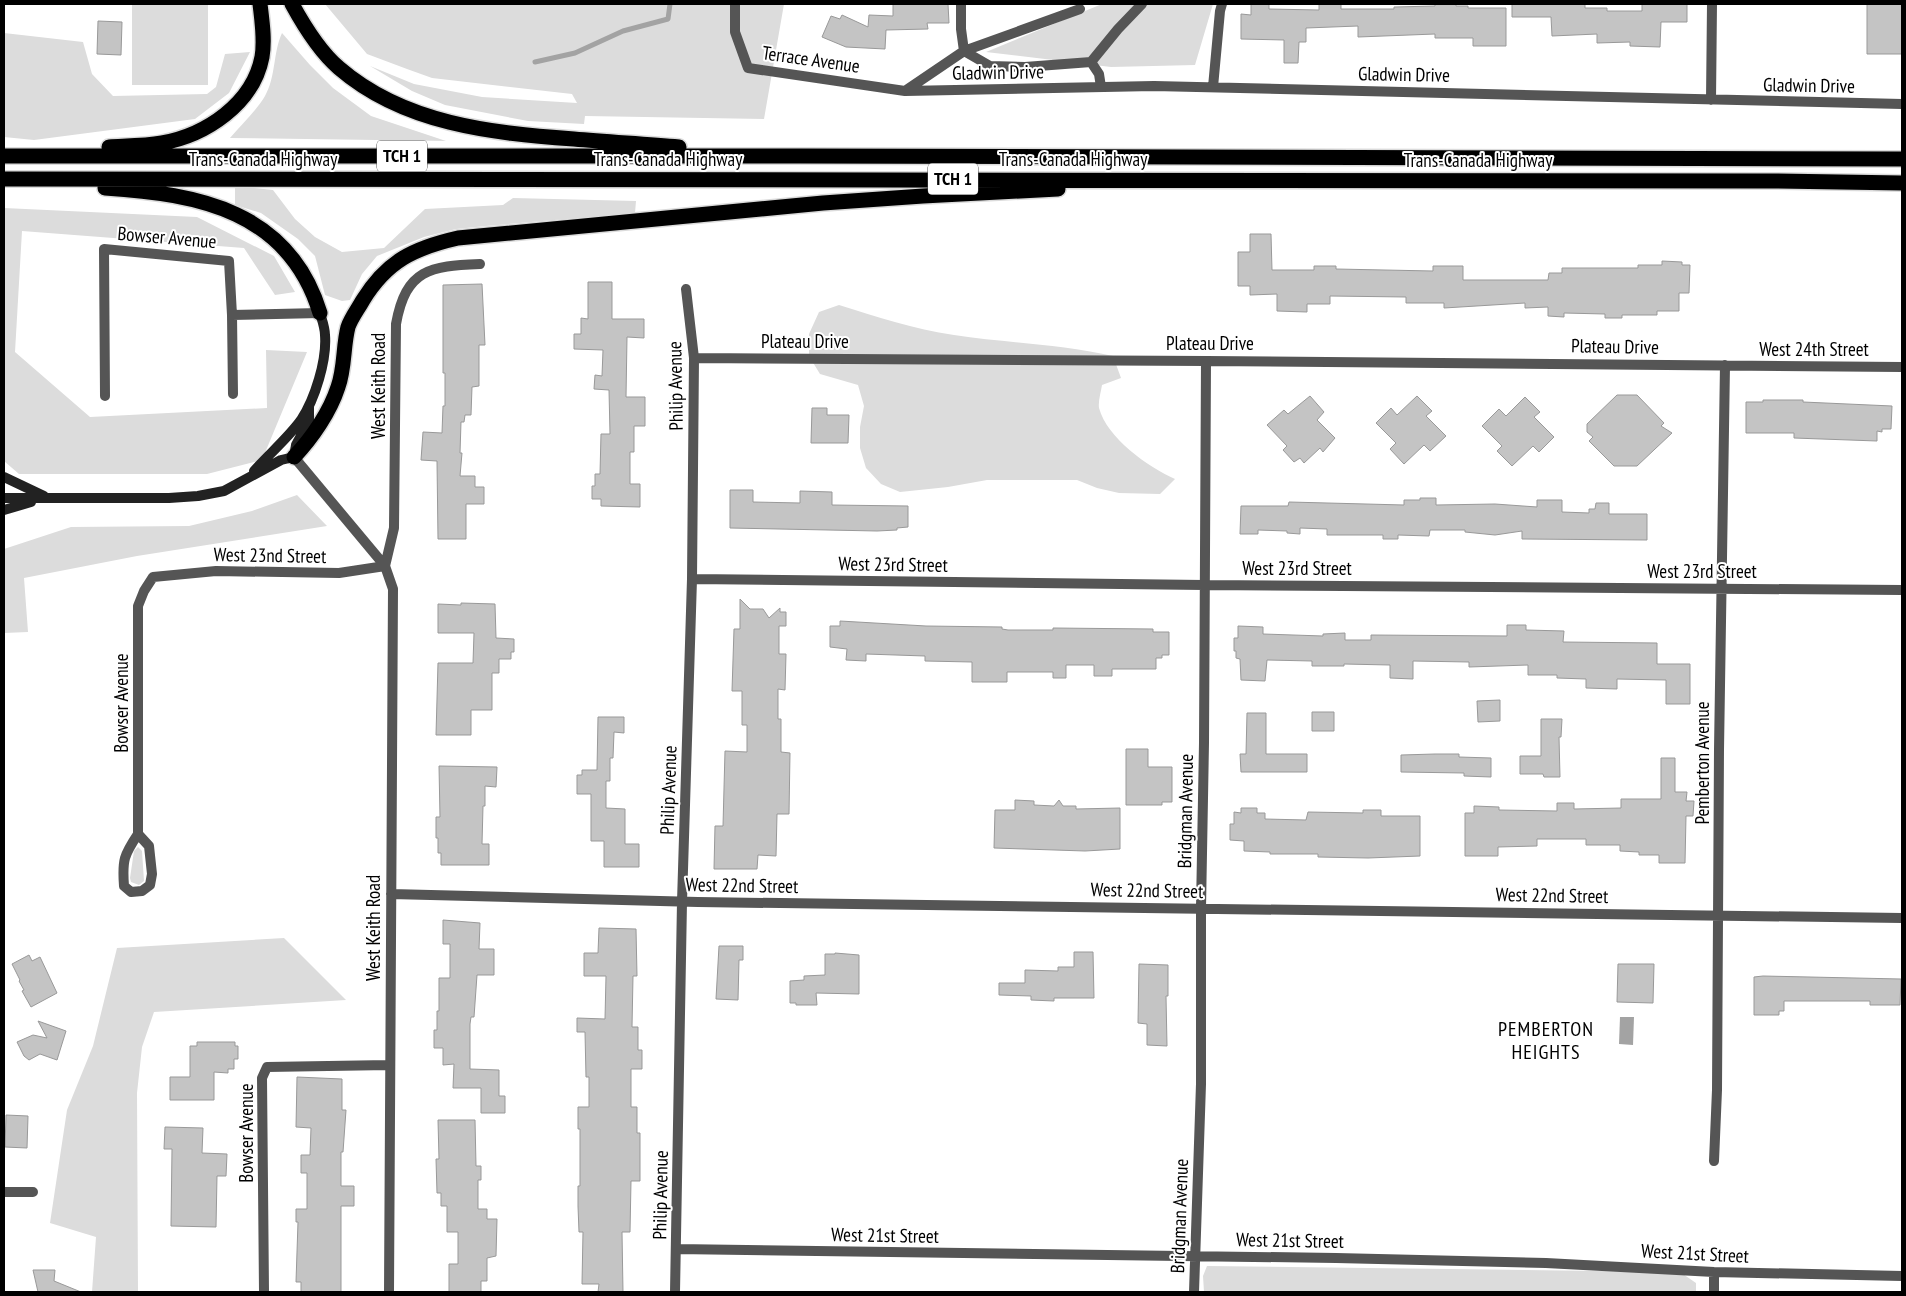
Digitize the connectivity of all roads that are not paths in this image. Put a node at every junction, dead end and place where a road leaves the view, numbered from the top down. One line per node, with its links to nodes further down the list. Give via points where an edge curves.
1 (260, 4): 16 (highway, via 262,58 256,75 230,111 211,126 162,143)
2 (292, 4): 17 (highway, via 337,67 383,98 434,119 531,136)
3 (735, 4): 13 (street, Terrace Avenue, via 735,32 748,68)
4 (961, 4): 9 (street)
5 (1142, 4): 10 (street)
6 (1222, 4): 12 (street)
7 (1712, 4): 14 (street)
8 (1080, 9): 9 (street)
9 (964, 51): 10 (street, via 990,66); 13 (street)
10 (1091, 62): 11 (street, via 1099,74)
11 (1101, 86): 12 (street, Gladwin Drive); 13 (street, Gladwin Drive)
12 (1213, 87): 14 (street, Gladwin Drive)
13 (905, 90)
14 (1711, 100): 15 (street, Gladwin Drive)
15 (1902, 104)
16 (4, 156): 17 (highway, Trans-Canada Highway / TCH 1)
17 (800, 156): 18 (highway, Trans-Canada Highway / TCH 1)
18 (1902, 160)
19 (4, 179): 20 (highway, Trans-Canada Highway / TCH 1); 24 (highway, via 182,196 236,214 255,224 290,253 308,279)
20 (1244, 180): 21 (highway, Trans-Canada Highway / TCH 1); 33 (highway, via 861,200 458,238 434,244 397,261 370,289 348,326 339,386 306,445)
21 (1902, 183)
22 (480, 264): 39 (street, West Keith Road, via 443,266 417,278 403,295 399,307 396,324 394,528)
23 (686, 289): 26 (street, Philip Avenue)
24 (320, 313): 25 (street); 32 (main road, via 325,334 324,353)
25 (232, 315): 30 (street, Bowser Avenue); 31 (street, Bowser Avenue, via 229,261 104,249)
26 (694, 358): 27 (street, Plateau Drive); 41 (street, Philip Avenue)
27 (1206, 361): 28 (street, Plateau Drive); 42 (street, Bridgman Avenue)
28 (1725, 365): 29 (street, West 24th Street); 43 (street, Pemberton Avenue)
29 (1902, 367)
30 (233, 394)
31 (105, 396)
32 (309, 406): 33 (main road, via 309,421 296,445); 34 (main road, via 296,426)
33 (294, 457): 34 (main road); 39 (street, West Keith Road)
34 (250, 476): 37 (main road, via 224,491 198,496)
35 (4, 477): 37 (main road)
36 (4, 498): 37 (main road)
37 (49, 498): 38 (main road)
38 (4, 510)
39 (385, 566): 40 (street, West 23nd Street, via 339,573 216,571); 46 (street, West Keith Road, via 393,588)
40 (153, 577): 45 (street, Bowser Avenue, via 138,606)
41 (692, 579): 42 (street, West 23rd Street); 47 (street, Philip Avenue)
42 (1204, 585): 43 (street, West 23rd Street); 48 (street, Bridgman Avenue)
43 (1721, 589): 44 (street, West 23rd Street); 49 (street, Pemberton Avenue)
44 (1902, 590)
45 (138, 834): 45 (street, Bowser Avenue, via 124,857 124,886 131,892 142,891 150,885 152,874 149,846)
46 (391, 894): 47 (street, West 22nd Street); 51 (street, West Keith Road)
47 (682, 902): 48 (street, West 22nd Street); 55 (street, Philip Avenue)
48 (1201, 908): 49 (street, West 22nd Street); 56 (street, Bridgman Avenue, via 1201,1084)
49 (1718, 915): 50 (street, West 22nd Street); 52 (street, Pemberton Avenue)
50 (1902, 918)
51 (389, 1065): 59 (street, Bowser Avenue, via 267,1068 262,1078); 60 (street, West Keith Road)
52 (1714, 1161)
53 (4, 1192): 54 (street)
54 (33, 1192)
55 (676, 1249): 56 (street, West 21st Street); 61 (street, Philip Avenue)
56 (1195, 1257): 57 (street, West 21st Street, via 1546,1263); 62 (street, Bridgman Avenue)
57 (1714, 1272): 58 (street, West 21st Street); 63 (street)
58 (1902, 1276)
59 (264, 1292)
60 (389, 1292)
61 (676, 1292)
62 (1194, 1292)
63 (1714, 1292)

